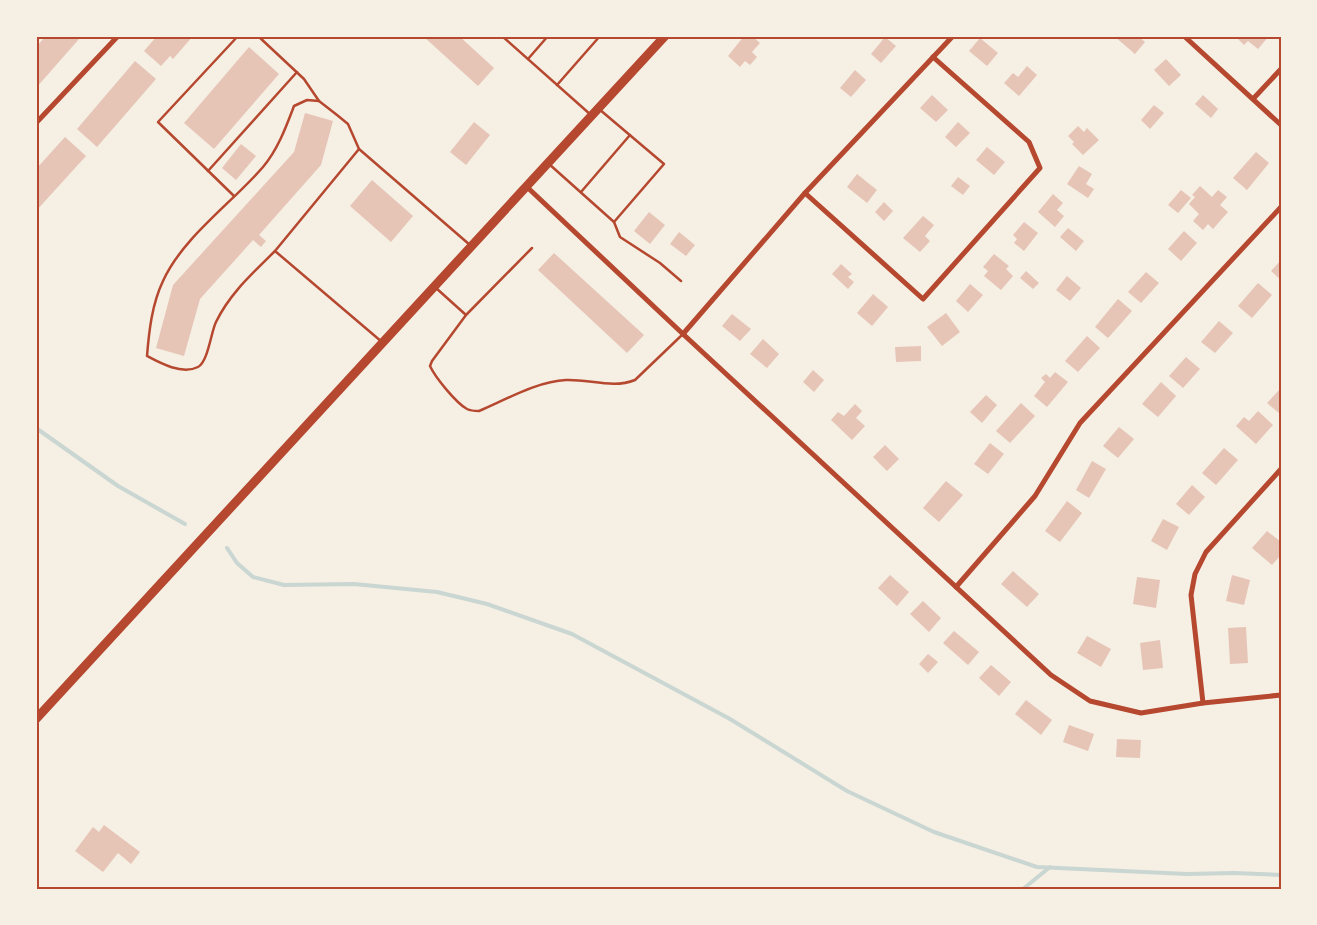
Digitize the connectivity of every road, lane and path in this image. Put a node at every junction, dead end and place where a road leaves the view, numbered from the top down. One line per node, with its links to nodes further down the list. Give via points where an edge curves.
1 (118, 36): 18 (street)
2 (238, 36): 23 (lane, via 158,122)
3 (258, 36): 13 (lane)
4 (502, 36): 11 (lane)
5 (548, 36): 11 (lane)
6 (600, 36): 14 (lane)
7 (665, 36): 17 (main road)
8 (952, 36): 10 (street)
9 (1184, 36): 15 (street)
10 (933, 57): 26 (street); 26 (street, via 1029,142 1040,168 924,299)
11 (528, 59): 14 (lane)
12 (1281, 69): 15 (street)
13 (297, 72): 16 (lane); 23 (lane)
14 (557, 85): 17 (lane)
15 (1254, 99): 19 (street)
16 (319, 102): 21 (lane, via 348,124); 27 (lane, via 306,100 294,106 279,143 264,166)
17 (595, 112): 20 (lane); 22 (main road)
18 (36, 123)
19 (1281, 125)
20 (630, 135): 25 (lane); 29 (lane, via 664,164)
21 (359, 149): 30 (lane); 32 (lane)
22 (548, 163): 24 (main road); 25 (lane)
23 (208, 171): 27 (lane)
24 (527, 186): 30 (main road); 36 (street)
25 (581, 192): 29 (lane)
26 (805, 193): 36 (street)
27 (234, 196): 32 (lane, via 169,270 156,302 147,356 164,366 198,367 204,360 216,322 232,294)
28 (1281, 207): 39 (street, via 1080,423 1036,496)
29 (614, 222): 33 (lane, via 620,237 660,262)
30 (471, 247): 34 (main road)
31 (532, 248): 35 (lane)
32 (275, 251): 37 (lane)
33 (681, 281)
34 (435, 286): 35 (lane); 37 (main road)
35 (466, 315): 36 (lane, via 430,366 456,399 474,411 552,382 625,384 635,380)
36 (683, 334): 39 (street)
37 (383, 343): 42 (main road)
38 (1281, 469): 41 (street, via 1206,552 1195,574 1191,595)
39 (956, 587): 41 (street, via 1051,675 1090,701 1141,713)
40 (1281, 695): 41 (street)
41 (1203, 703)
42 (36, 719)

